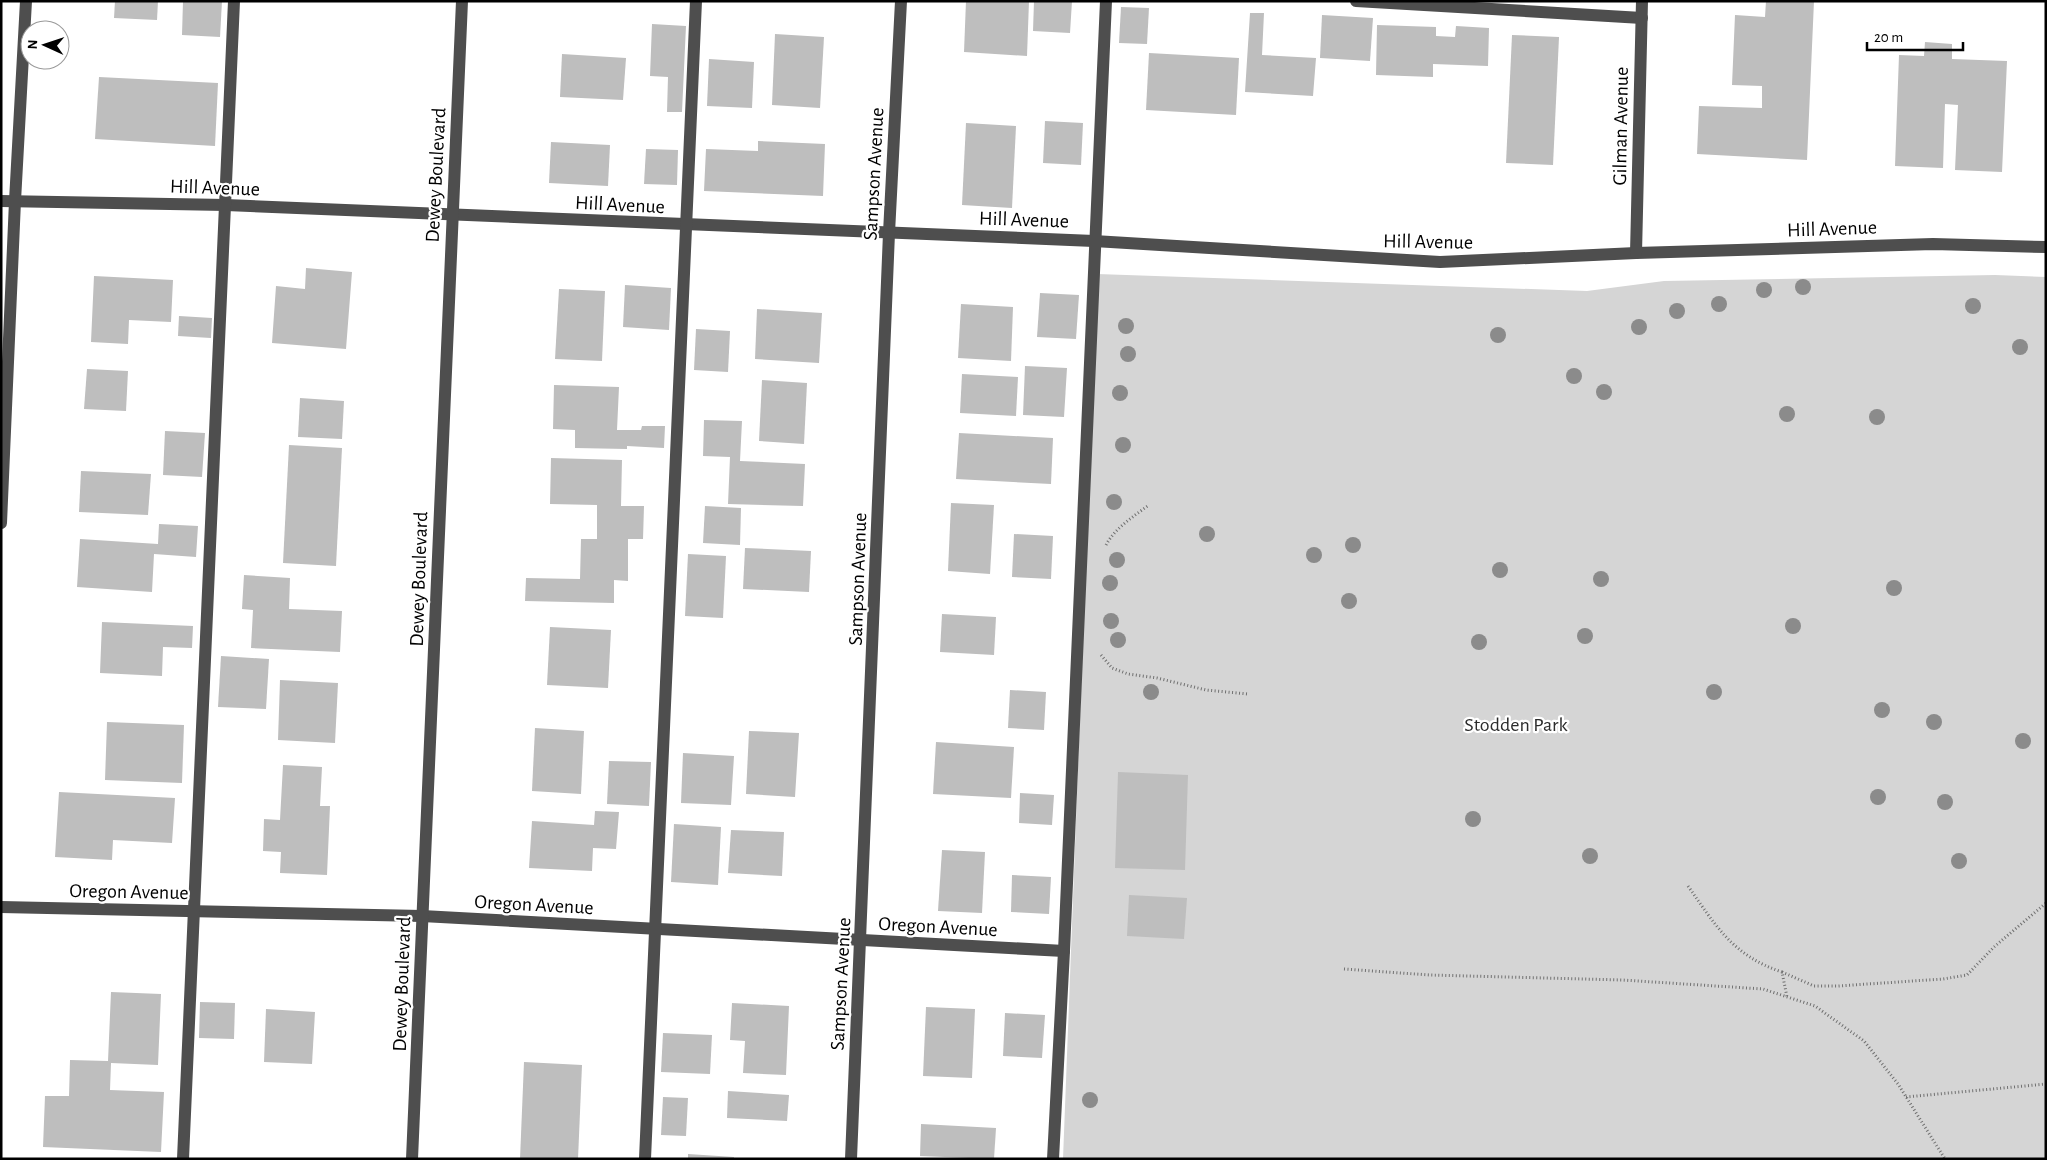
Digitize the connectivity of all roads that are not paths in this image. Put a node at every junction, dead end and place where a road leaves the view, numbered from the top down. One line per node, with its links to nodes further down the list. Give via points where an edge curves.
1 (26, 1): 11 (street)
2 (234, 1): 12 (street)
3 (462, 1): 13 (street, Dewey Boulevard)
4 (696, 1): 14 (street)
5 (901, 1): 15 (street, Sampson Avenue)
6 (1106, 1): 16 (street)
7 (1356, 1): 9 (street)
8 (1642, 1): 9 (street, Gilman Avenue)
9 (1642, 18): 18 (street, Gilman Avenue)
10 (1, 201): 11 (street, Hill Avenue)
11 (15, 201): 12 (street, Hill Avenue); 19 (street)
12 (226, 205): 13 (street, Hill Avenue); 21 (street)
13 (452, 215): 14 (street, Hill Avenue); 22 (street, Dewey Boulevard)
14 (686, 225): 15 (street, Hill Avenue); 23 (street)
15 (889, 233): 16 (street, Hill Avenue); 24 (street, Sampson Avenue)
16 (1094, 241): 18 (street, Hill Avenue, via 1440,262); 25 (street)
17 (2046, 247): 18 (street, Hill Avenue, via 1933,244)
18 (1636, 253)
19 (1, 523)
20 (1, 907): 21 (street, Oregon Avenue)
21 (194, 912): 22 (street, Oregon Avenue); 26 (street)
22 (422, 916): 23 (street, Oregon Avenue); 27 (street, Dewey Boulevard)
23 (656, 929): 24 (street, Oregon Avenue); 28 (street)
24 (861, 940): 25 (street, Oregon Avenue); 29 (street, Sampson Avenue)
25 (1064, 952): 30 (street)
26 (183, 1159)
27 (412, 1159)
28 (645, 1159)
29 (851, 1159)
30 (1053, 1159)

